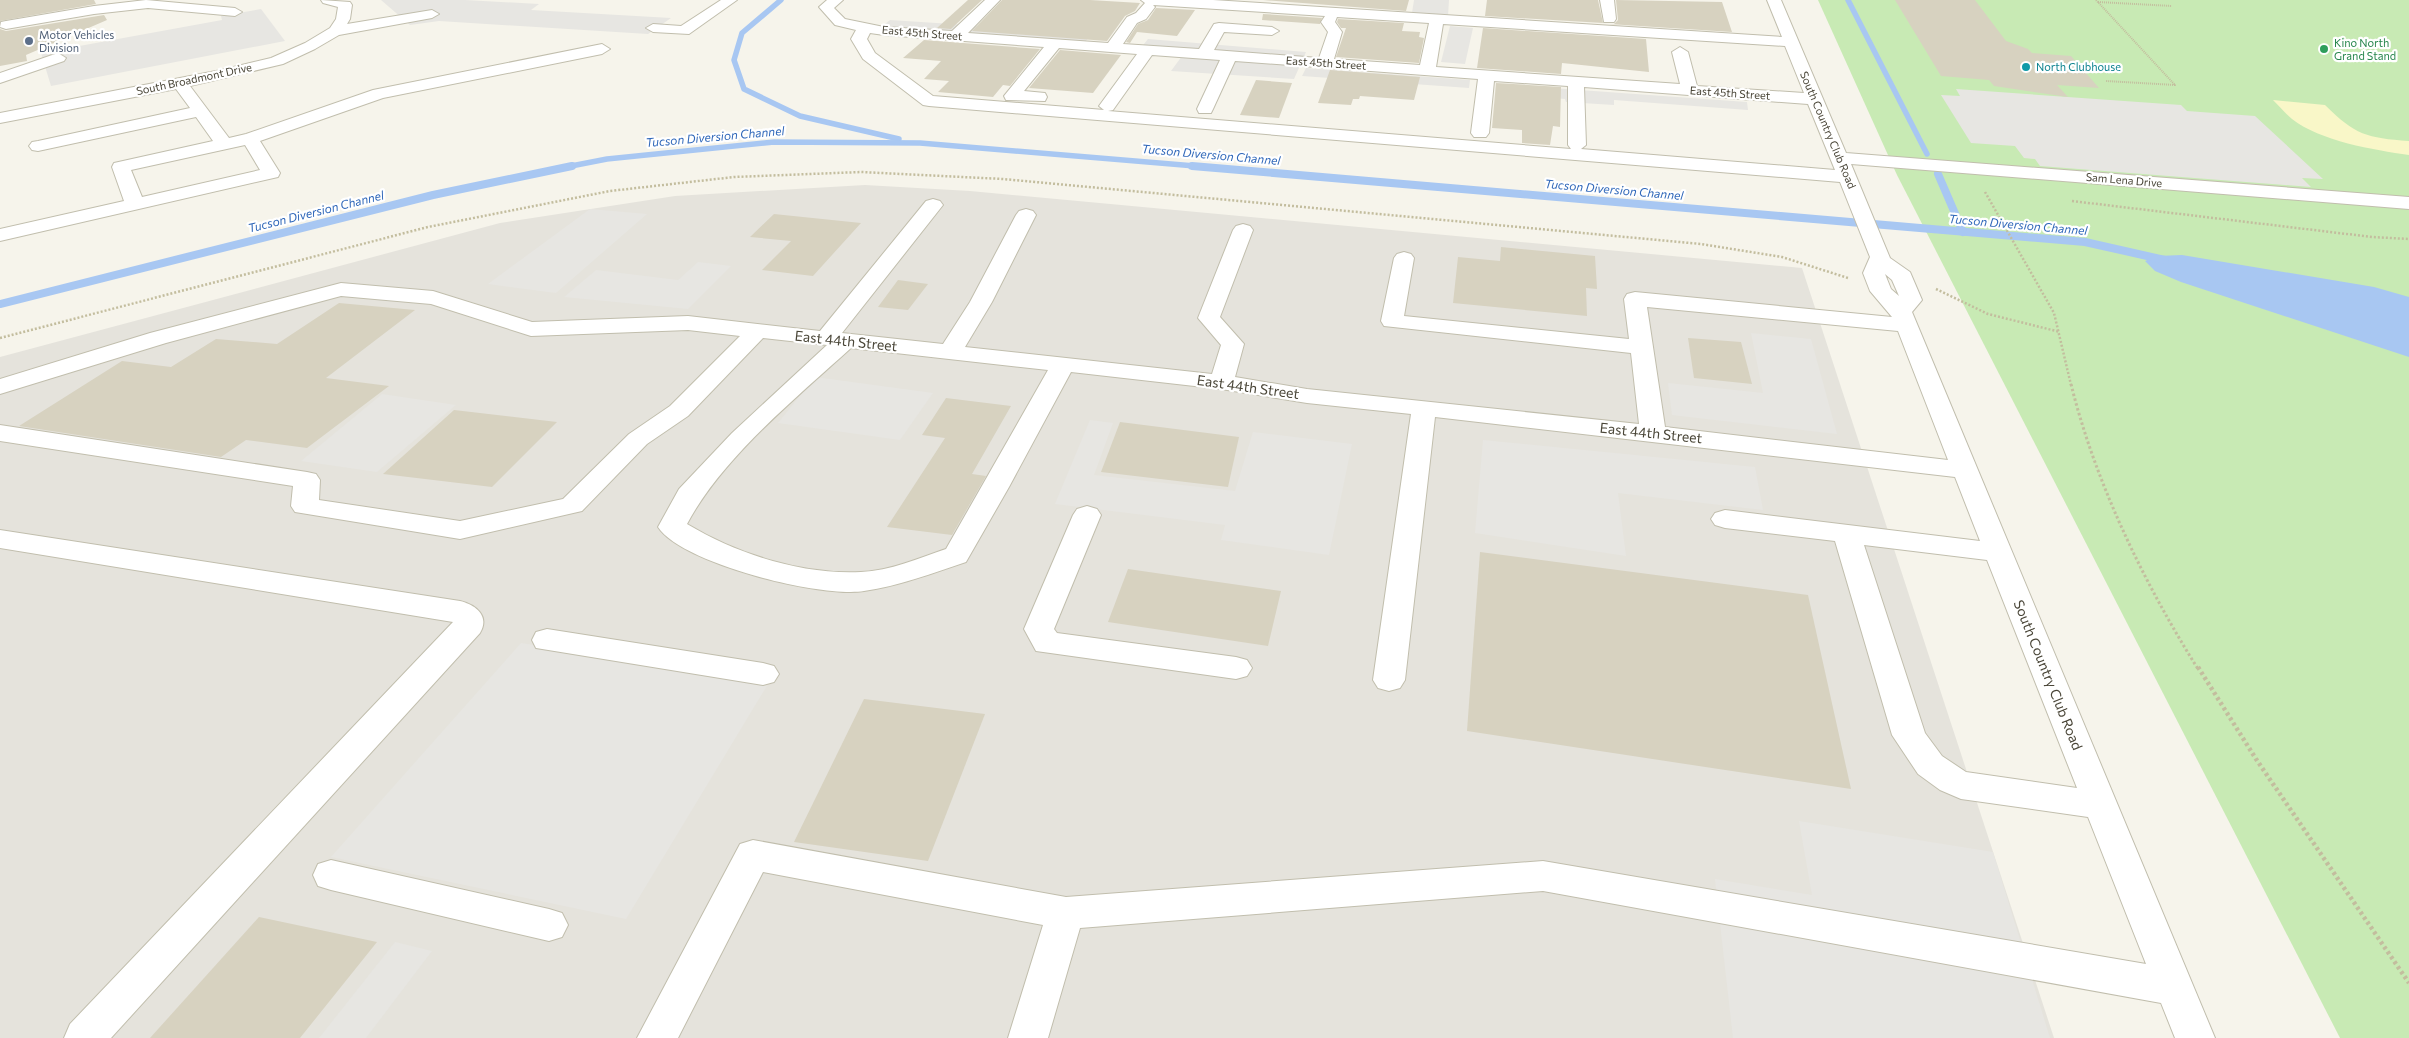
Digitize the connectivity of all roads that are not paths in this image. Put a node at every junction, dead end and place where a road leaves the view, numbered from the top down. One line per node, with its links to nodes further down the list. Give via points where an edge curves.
1 (328, 0): 16 (street, via 345,5 343,19)
2 (730, 0): 15 (street, via 684,31)
3 (836, 0): 14 (street, East 45th Street, via 826,8 840,22)
4 (993, 0): 18 (street)
5 (1607, 0): 11 (street)
6 (1774, 0): 19 (street, South Country Club Road)
7 (1148, 3): 19 (street); 21 (street)
8 (235, 12): 13 (street, via 148,4)
9 (432, 14): 16 (street)
10 (1331, 18): 28 (street, via 1328,22 1335,32)
11 (1609, 19)
12 (1436, 23): 29 (street)
13 (6, 25)
14 (865, 27): 18 (street, East 45th Street); 47 (street, via 859,39 869,56 929,101)
15 (653, 28)
16 (335, 31): 33 (street, South Broadmont Drive, via 277,61)
17 (1272, 31): 25 (street, via 1219,27)
18 (956, 36): 20 (street, East 45th Street)
19 (1790, 42): 36 (street, South Country Club Road)
20 (1055, 44): 21 (street, East 45th Street); 35 (street, via 1012,96)
21 (1112, 48): 23 (street, East 45th Street)
22 (602, 49): 42 (street, via 379,94)
23 (1148, 50): 25 (street, East 45th Street); 37 (street)
24 (1680, 52): 34 (street)
25 (1204, 54): 26 (street, East 45th Street)
26 (1230, 56): 28 (street, East 45th Street); 38 (street)
27 (58, 58): 31 (street)
28 (1325, 63): 29 (street, East 45th Street)
29 (1428, 71): 30 (street, East 45th Street)
30 (1487, 75): 32 (street, East 45th Street); 41 (street)
31 (0, 78)
32 (1576, 82): 34 (street, East 45th Street); 44 (street)
33 (180, 83): 39 (street); 40 (street, South Broadmont Drive)
34 (1690, 90): 36 (street, East 45th Street)
35 (1040, 97)
36 (1813, 99): 46 (street, South Country Club Road)
37 (1106, 106)
38 (1205, 109)
39 (201, 111): 43 (street); 45 (street)
40 (0, 118)
41 (1480, 133)
42 (250, 139): 43 (street); 49 (street, via 271,173)
43 (224, 144): 49 (street, via 121,167)
44 (1577, 145)
45 (38, 146)
46 (1840, 158): 47 (street, South Country Club Road); 48 (street, Sam Lena Drive)
47 (1850, 182): 55 (street, South Country Club Road, via 1880,259 1874,273 1881,291)
48 (2409, 203)
49 (136, 204): 53 (street)
50 (933, 205): 57 (street)
51 (1026, 215): 59 (street, via 981,302)
52 (1243, 230): 61 (street, via 1209,318 1233,344)
53 (0, 235)
54 (1404, 258): 58 (street, via 1392,321)
55 (1904, 318): 58 (street, via 1635,299); 66 (street, South Country Club Road)
56 (757, 331): 57 (street, East 44th Street); 62 (street, East 44th Street, via 688,323 531,329 433,298 341,289 158,338); 64 (street, via 679,411 638,439 572,506 460,530 306,506 307,480)
57 (835, 340): 59 (street, East 44th Street); 60 (street, via 689,495 672,527 698,543 745,564 816,578 862,582 904,573 956,555)
58 (1641, 347): 65 (street)
59 (950, 352): 60 (street, East 44th Street)
60 (1064, 364): 61 (street, East 44th Street)
61 (1222, 382): 63 (street, East 44th Street, via 1307,396)
62 (0, 387)
63 (1424, 409): 65 (street, East 44th Street); 75 (street)
64 (0, 433)
65 (1653, 433): 66 (street, East 44th Street)
66 (1964, 470): 71 (street, South Country Club Road)
67 (1086, 515): 73 (street, via 1039,629 1047,643)
68 (1725, 519): 69 (street)
69 (1848, 534): 71 (street); 76 (street, via 1908,735 1932,769 1960,785)
70 (0, 539): 81 (street, via 460,610 468,618 469,626)
71 (1998, 552): 76 (street, South Country Club Road)
72 (547, 640): 74 (street)
73 (1236, 668)
74 (763, 674)
75 (1389, 680)
76 (2100, 805): 80 (street, South Country Club Road)
77 (331, 875): 79 (street)
78 (1066, 913): 80 (street, via 1543,876); 82 (street, via 754,855); 83 (street)
79 (549, 925)
80 (2174, 986): 84 (street, South Country Club Road)
81 (84, 1038)
82 (657, 1038)
83 (1028, 1038)
84 (2195, 1038)

